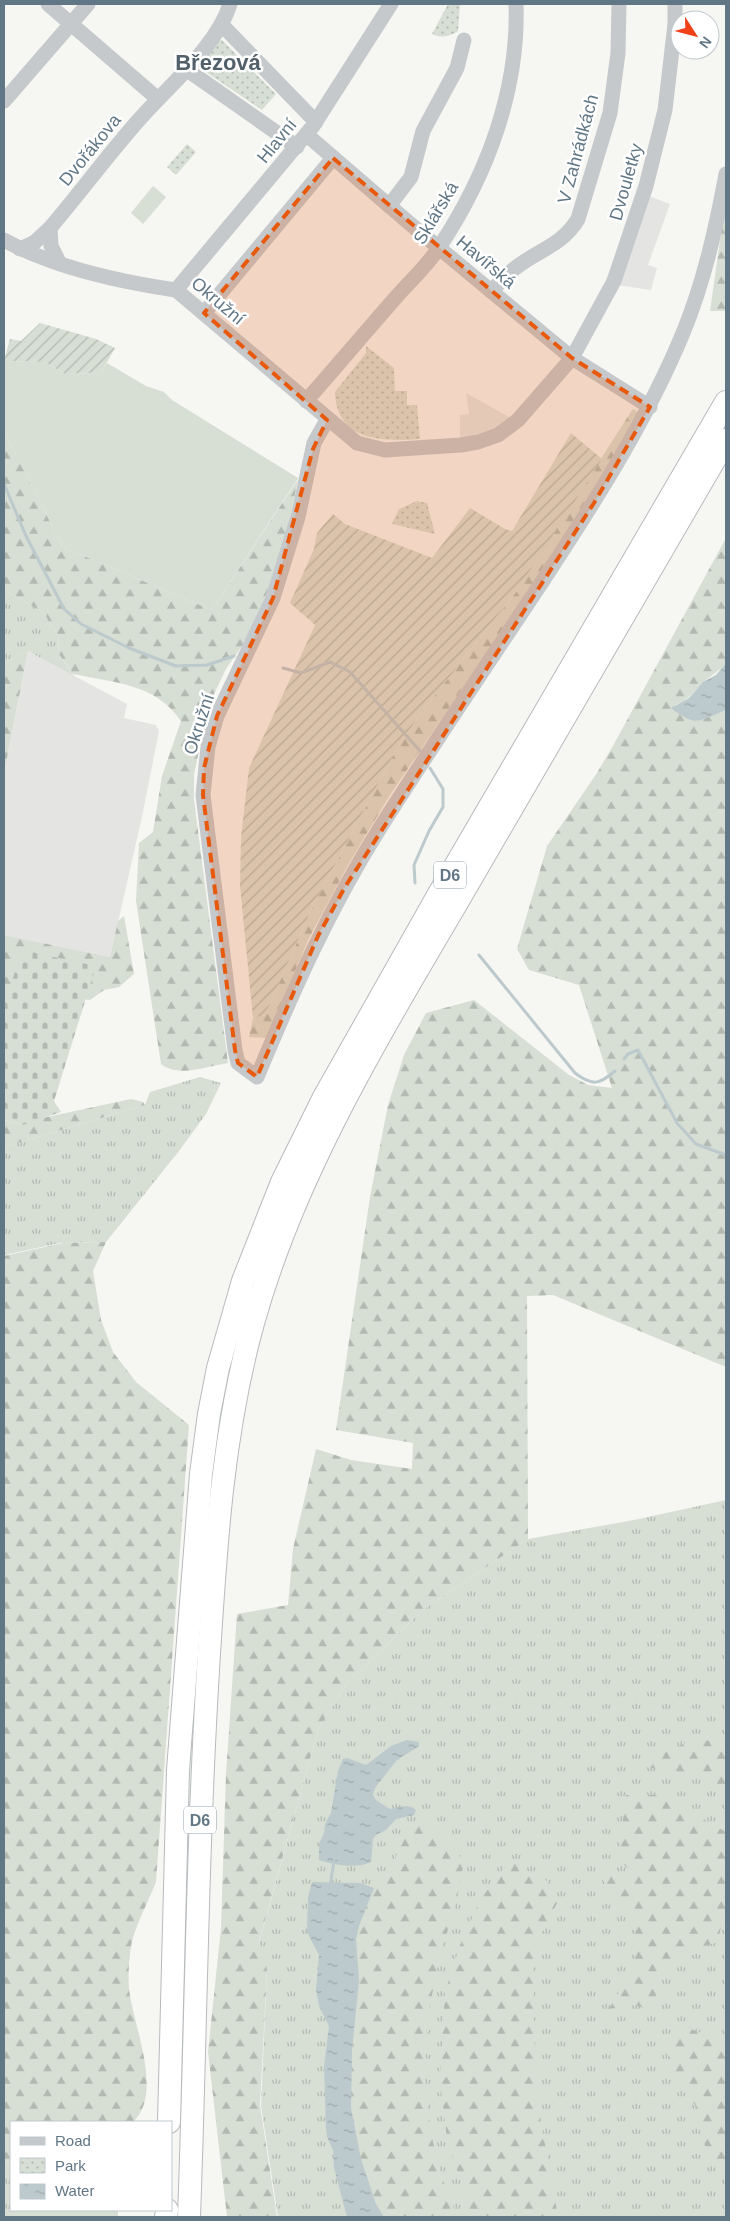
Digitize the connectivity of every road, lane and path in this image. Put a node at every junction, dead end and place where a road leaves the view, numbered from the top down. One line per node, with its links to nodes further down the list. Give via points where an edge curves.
1 (48, 4): 8 (street)
2 (88, 4): 8 (street)
3 (230, 4): 9 (street, Dvořákova)
4 (391, 4): 14 (street, Hlavní)
5 (516, 4): 22 (street, Sklářská, via 516,45 498,129 480,173)
6 (619, 4): 26 (street, V Zahrádkách, via 618,53 610,113 578,219 560,241 514,269)
7 (675, 4): 28 (street, Dvouletky, via 665,110 646,186 614,281)
8 (70, 24): 12 (street); 13 (street)
9 (222, 25): 11 (street, Dvořákova); 14 (street)
10 (464, 40): 19 (street, via 457,68 423,131 412,177)
11 (186, 69): 12 (street, Dvořákova); 16 (street)
12 (158, 99): 20 (street, Dvořákova)
13 (4, 100)
14 (316, 122): 15 (street, Hlavní)
15 (307, 135): 16 (street, Hlavní); 17 (street, Havířská)
16 (297, 147): 25 (street, Hlavní)
17 (333, 158): 19 (street, Havířská); 27 (street)
18 (726, 174): 31 (street, via 702,281 684,332)
19 (389, 206): 22 (street, Havířská)
20 (50, 228): 23 (street, Dvořákova, via 35,242); 24 (street, via 51,246)
21 (4, 240): 23 (street, Okružní)
22 (440, 248): 26 (street, Havířská); 29 (street, Sklářská)
23 (20, 249): 24 (street, Okružní)
24 (60, 264): 25 (street, Okružní)
25 (176, 290): 27 (street, Okružní)
26 (491, 291): 28 (street, Havířská)
27 (204, 313): 29 (street, Okružní)
28 (572, 358): 31 (street, Havířská); 32 (street, Okružní, via 518,420 498,435 478,442 385,450 357,443)
29 (306, 401): 32 (street, Okružní)
30 (726, 402): 34 (highway, D6, via 323,1099 260,1234 232,1316 218,1368 201,1474 178,1770)
31 (650, 407): 32 (street, Okružní, via 594,503 380,828 345,887 318,936 257,1076 238,1063 235,1050 203,795 204,768 218,716 273,598 298,517 314,443)
32 (327, 420)
33 (726, 440): 35 (highway, D6, via 389,1019 302,1186 262,1294 230,1424 216,1554 201,1771)
34 (169, 2121)
35 (189, 2217)

